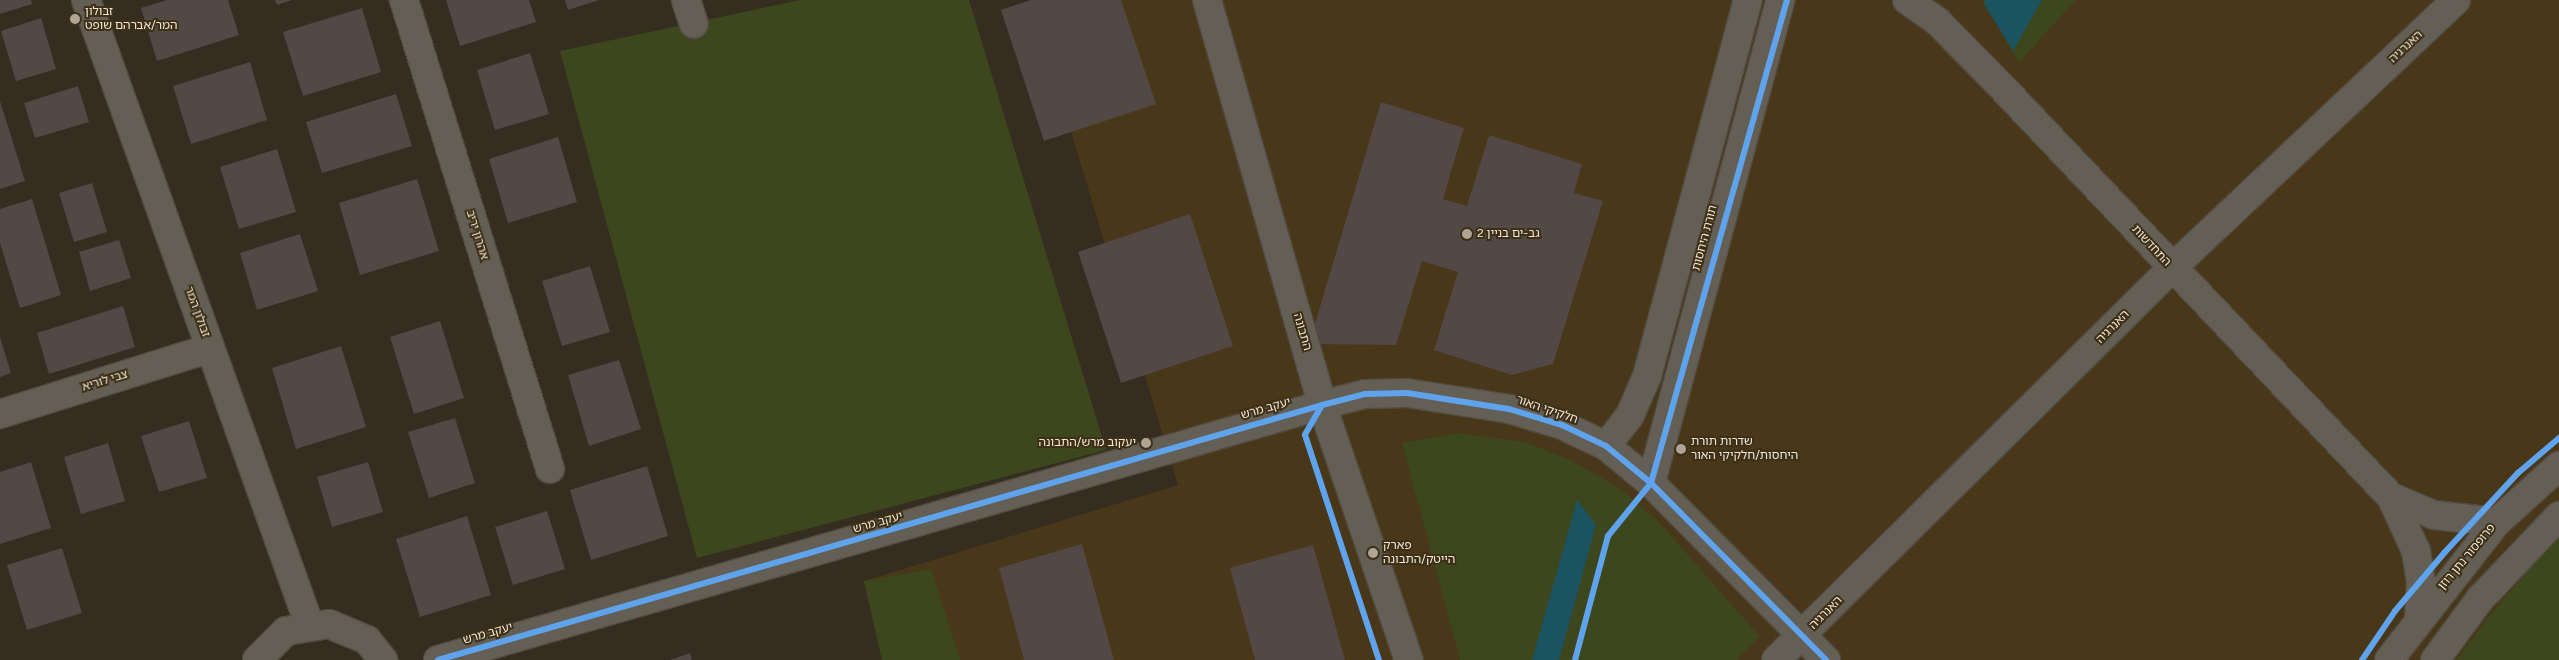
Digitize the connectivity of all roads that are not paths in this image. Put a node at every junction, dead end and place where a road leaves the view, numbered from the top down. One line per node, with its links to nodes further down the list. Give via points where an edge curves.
1 (86, 0): 9 (street, זבולון המר)
2 (404, 0): 14 (street, אהרון יריב)
3 (1206, 0): 10 (street, התבונה)
4 (1748, 0): 12 (street, תורת היחסות, via 1647,376 1630,415)
5 (1780, 0): 15 (street, תורת היחסות)
6 (1907, 0): 8 (street, התחדשות, via 1938,22)
7 (2456, 0): 8 (street, האנרגיה)
8 (2172, 268): 16 (street, התחדשות); 21 (street, האנרגיה)
9 (210, 348): 11 (street, צבי לוריא); 20 (street, זבולון המר)
10 (1322, 404): 12 (street, חלקיקי האור, via 1365,394 1451,397 1562,425); 24 (street, יעקב מרש); 25 (street, התבונה)
11 (0, 414)
12 (1606, 446): 15 (street, חלקיקי האור)
13 (2559, 466): 18 (street, פרופסור נתן רוזן)
14 (550, 469)
15 (1651, 482): 21 (street, חלקיקי האור)
16 (2392, 496): 18 (street, התחדשות, via 2434,515); 19 (street, התחדשות, via 2416,551 2421,581)
17 (2559, 516): 29 (street, via 2480,599)
18 (2497, 522): 19 (street, פרופסור נתן רוזן)
19 (2419, 616): 28 (street, פרופסור נתן רוזן)
20 (309, 624): 22 (street, via 286,632); 23 (street, via 349,629 367,640)
21 (1803, 635): 26 (street, האנרגיה); 27 (street, חלקיקי האור)
22 (256, 660)
23 (383, 660)
24 (438, 660)
25 (1409, 660)
26 (1776, 660)
27 (1826, 660)
28 (2388, 660)
29 (2435, 660)

